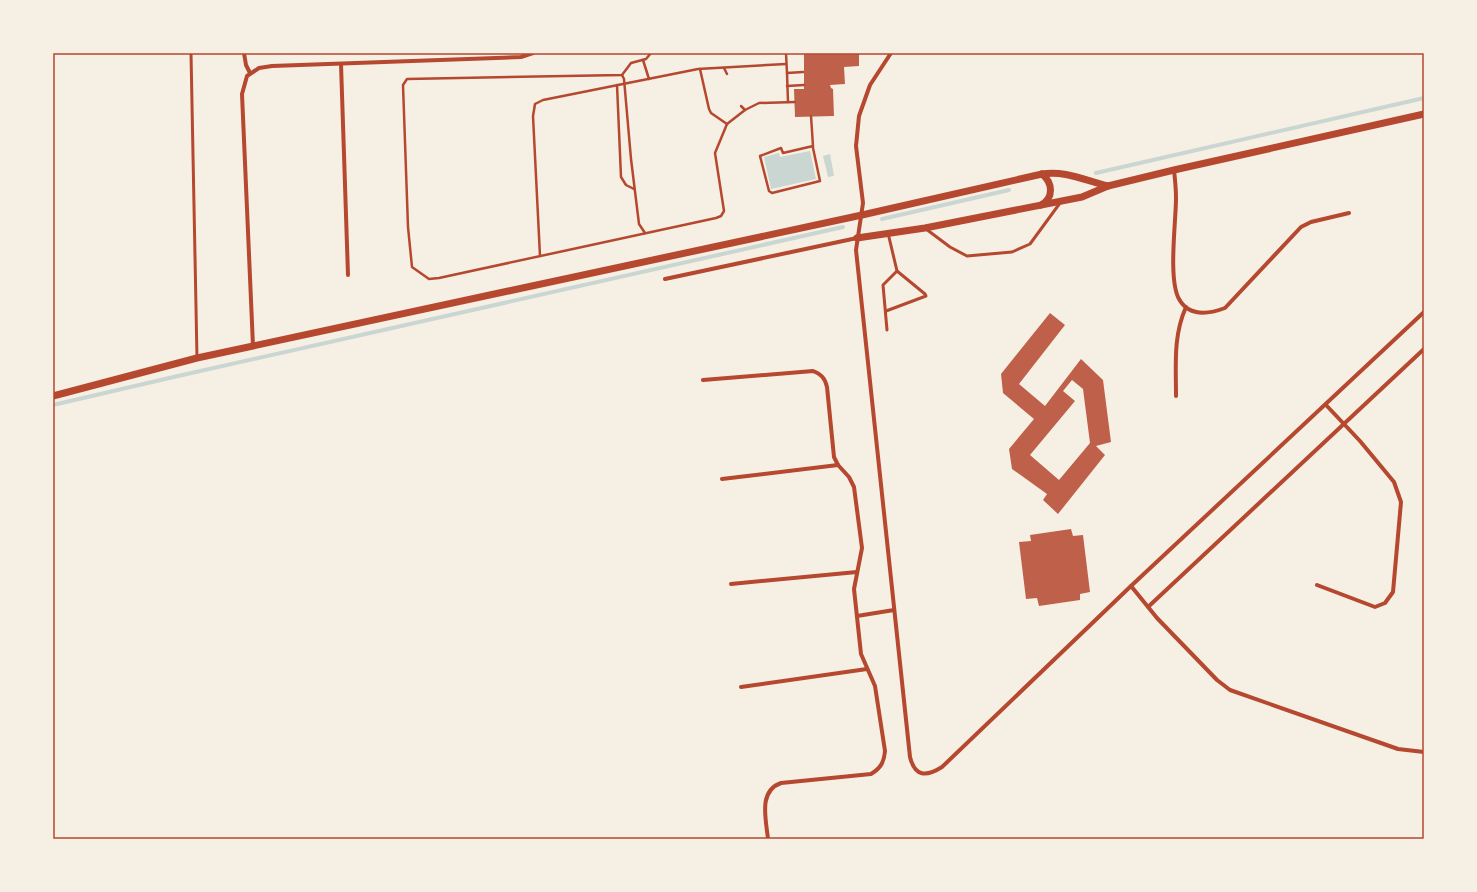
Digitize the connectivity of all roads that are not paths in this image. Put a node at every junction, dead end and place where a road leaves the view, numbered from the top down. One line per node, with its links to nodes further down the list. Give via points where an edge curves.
1 (191, 53): 27 (lane)
2 (244, 53): 6 (street)
3 (533, 53): 5 (street, via 521,57)
4 (891, 53): 14 (street, via 870,85 859,116 856,146 863,203)
5 (341, 64): 6 (street, via 272,66 258,68); 19 (street)
6 (250, 73): 25 (street, via 244,81 242,94)
7 (1424, 114): 8 (street)
8 (1174, 170): 10 (street); 21 (street, via 1174,280 1179,298)
9 (1042, 174): 10 (street, via 1064,174); 12 (street, via 1049,181 1051,190 1049,197); 14 (street)
10 (1108, 186): 11 (street, via 1089,195)
11 (1062, 201): 12 (street); 15 (lane, via 1030,244 1012,252 967,256)
12 (1041, 205): 15 (street)
13 (1349, 213): 21 (street, via 1301,227 1225,308 1210,313 1197,313)
14 (862, 215): 17 (street); 25 (street)
15 (925, 228): 16 (street)
16 (888, 233): 17 (street); 18 (lane)
17 (858, 238): 20 (street); 40 (street, via 856,250)
18 (897, 271): 22 (lane, via 883,285); 22 (lane, via 926,296)
19 (348, 275)
20 (665, 279)
21 (1186, 307): 30 (street, via 1179,322 1176,344)
22 (886, 311): 24 (lane)
23 (1424, 312): 31 (street)
24 (887, 330)
25 (253, 346): 27 (street)
26 (1424, 349): 32 (street)
27 (197, 358): 29 (street)
28 (703, 380): 33 (street, via 813,371 818,373 825,380 827,387 832,450)
29 (53, 396)
30 (1176, 396)
31 (1326, 405): 32 (street); 38 (street)
32 (1344, 424): 37 (street, via 1394,482 1401,502 1393,592 1385,603 1375,607); 39 (street)
33 (838, 465): 34 (street); 35 (street, via 854,487 862,548)
34 (722, 479)
35 (857, 572): 36 (street); 41 (street, via 854,589)
36 (731, 584)
37 (1317, 585)
38 (1132, 586): 39 (street); 40 (street, via 942,767 928,774 922,774 912,764 910,757)
39 (1148, 608): 44 (street, via 1217,680 1230,690 1398,749)
40 (894, 610): 41 (street)
41 (857, 616): 42 (street, via 861,654)
42 (868, 670): 43 (street); 45 (street, via 875,686 885,751 881,765 871,774 781,783 774,786 766,796)
43 (741, 687)
44 (1424, 752)
45 (768, 839)

